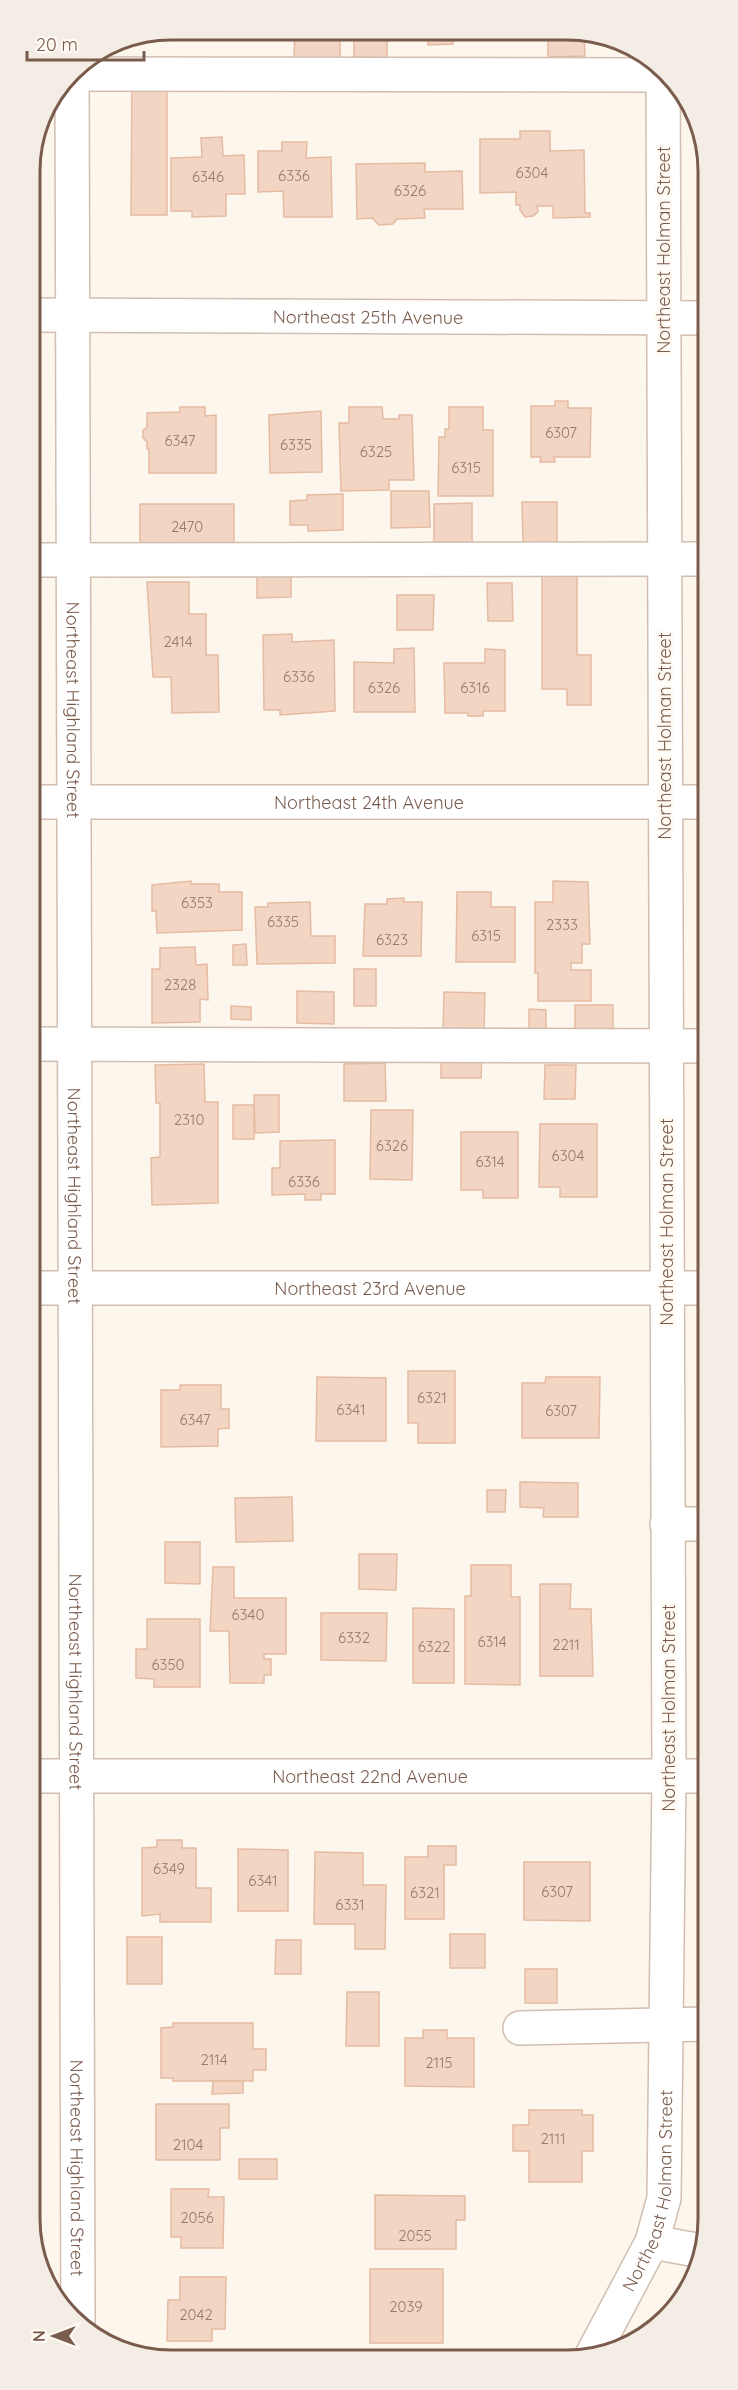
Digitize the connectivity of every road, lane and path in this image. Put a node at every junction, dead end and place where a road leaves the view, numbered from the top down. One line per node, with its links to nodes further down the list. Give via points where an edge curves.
1 (86, 73): 2 (street)
2 (652, 73)
3 (664, 84): 7 (street, Northeast Holman Street)
4 (72, 86): 6 (street, Northeast Highland Street)
5 (41, 315): 6 (street, Northeast 25th Avenue)
6 (73, 315): 7 (street, Northeast 25th Avenue); 12 (street, Northeast Highland Street)
7 (663, 318): 8 (street, Northeast 25th Avenue); 9 (street, Northeast Holman Street)
8 (698, 318)
9 (664, 559): 10 (street); 12 (street); 15 (street, Northeast Holman Street)
10 (698, 559)
11 (41, 560): 12 (street)
12 (74, 560): 13 (street, Northeast Highland Street)
13 (74, 801): 14 (street, Northeast 24th Avenue); 15 (street, Northeast 24th Avenue); 18 (street, Northeast Highland Street)
14 (41, 802)
15 (664, 802): 16 (street, Northeast 24th Avenue); 19 (street, Northeast Holman Street)
16 (698, 802)
17 (41, 1044): 18 (street)
18 (75, 1044): 19 (street); 22 (street, Northeast Highland Street)
19 (665, 1046): 20 (street); 23 (street, Northeast Holman Street)
20 (698, 1046)
21 (40, 1288): 22 (street, Northeast 23rd Avenue)
22 (75, 1288): 23 (street, Northeast 23rd Avenue); 28 (street, Northeast Highland Street)
23 (666, 1288): 24 (street, Northeast 23rd Avenue); 25 (street, Northeast Holman Street)
24 (697, 1288)
25 (667, 1524): 26 (street); 29 (street, Northeast Holman Street)
26 (697, 1524)
27 (40, 1776): 28 (street, Northeast 22nd Avenue)
28 (77, 1776): 29 (street, Northeast 22nd Avenue); 36 (street, Northeast Highland Street)
29 (669, 1776): 30 (street, Northeast 22nd Avenue); 31 (street, Northeast Holman Street)
30 (697, 1776)
31 (668, 2024): 32 (street); 33 (street); 34 (street, Northeast Holman Street, via 664,2198)
32 (697, 2024)
33 (520, 2028)
34 (652, 2242): 35 (street); 37 (street, Northeast Holman Street)
35 (693, 2249)
36 (78, 2306)
37 (597, 2346)

